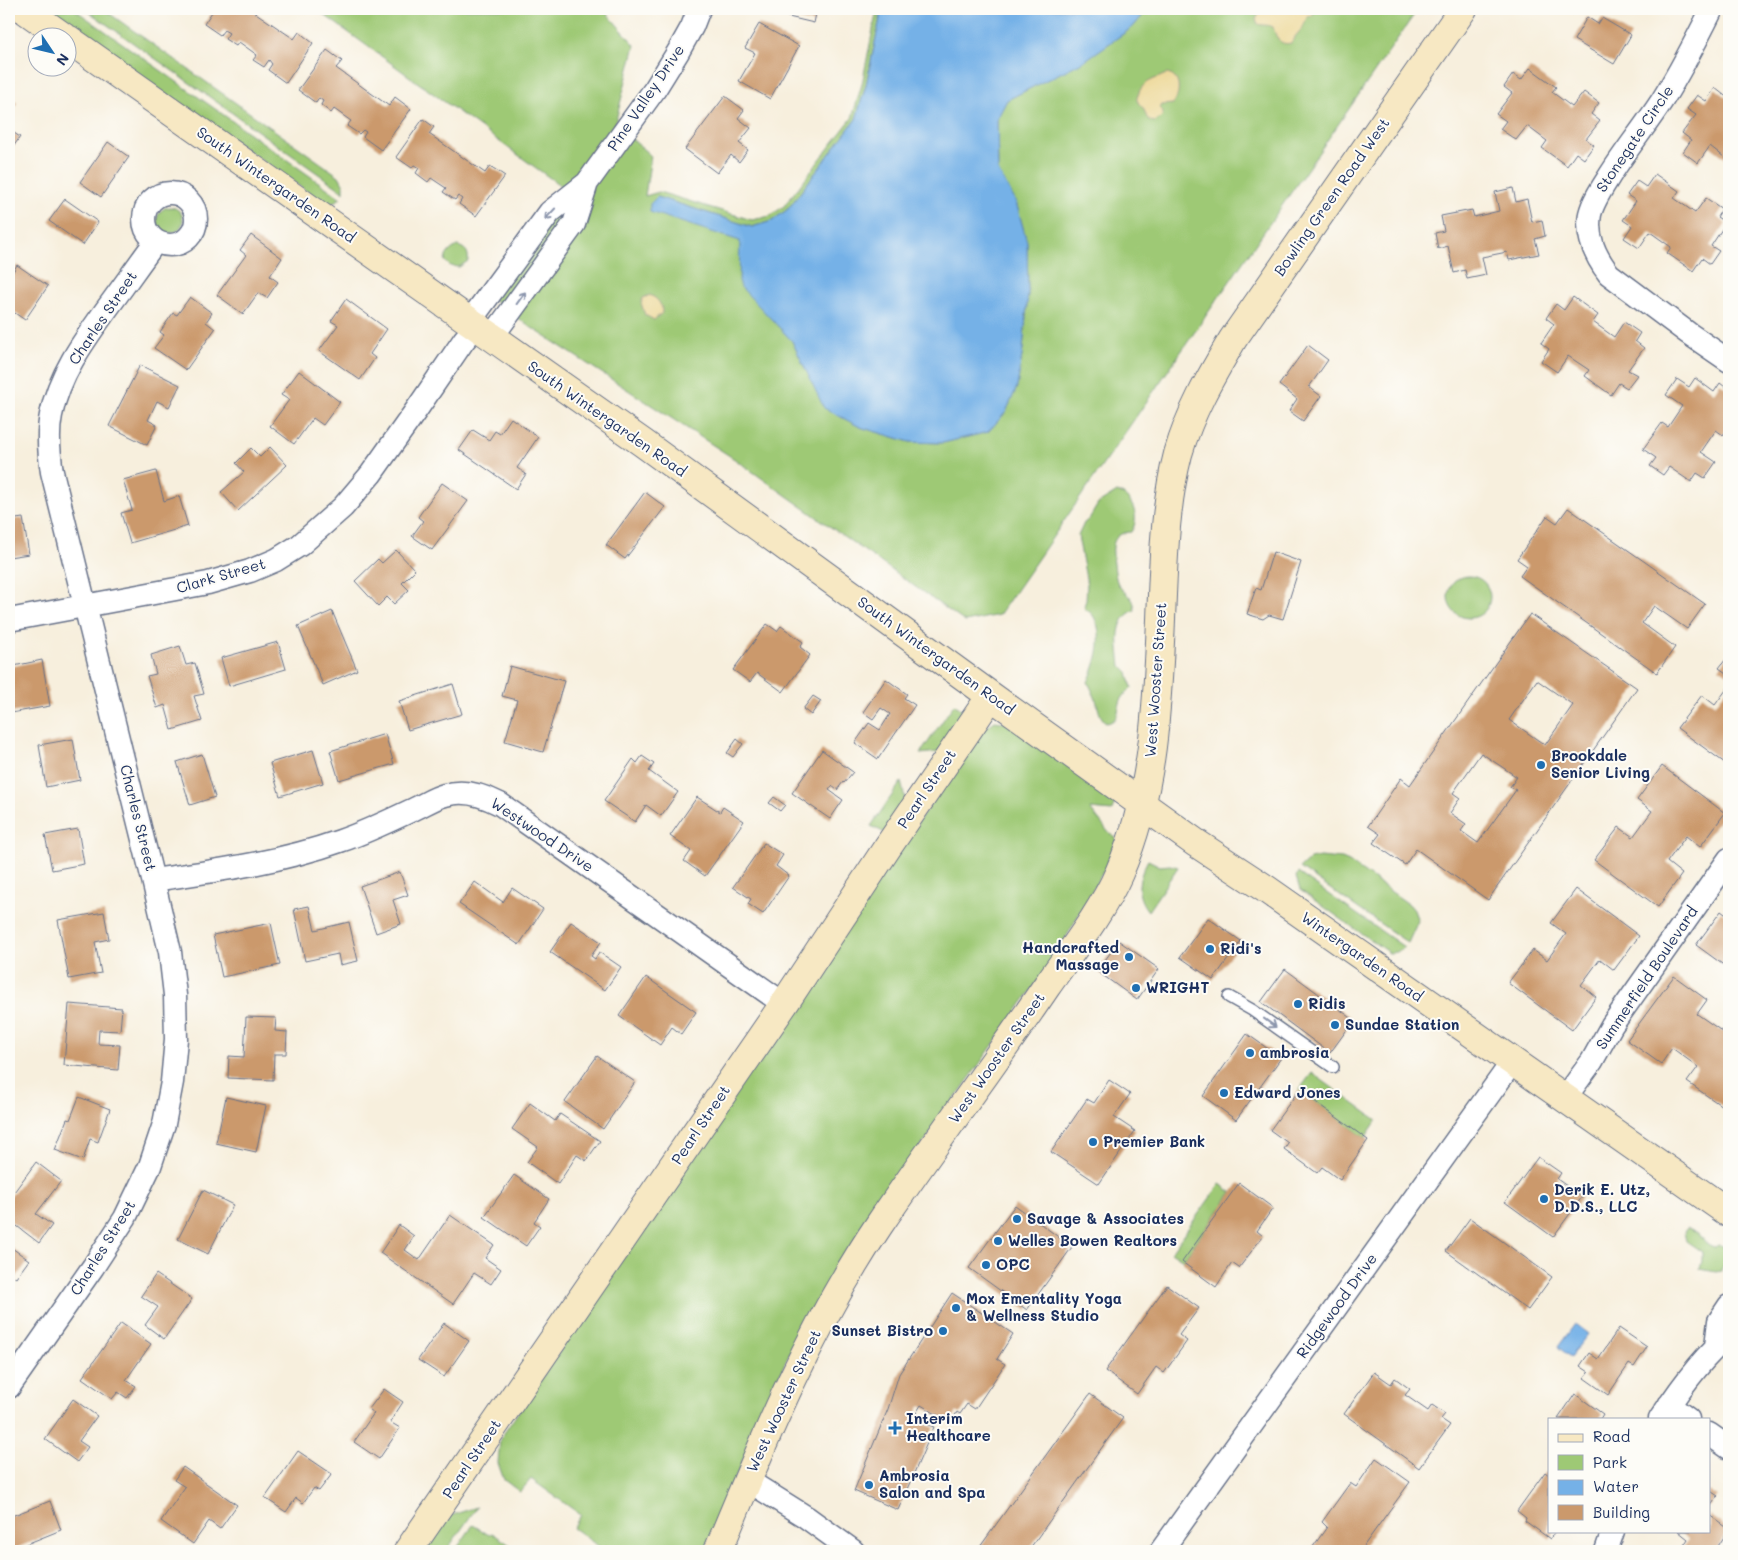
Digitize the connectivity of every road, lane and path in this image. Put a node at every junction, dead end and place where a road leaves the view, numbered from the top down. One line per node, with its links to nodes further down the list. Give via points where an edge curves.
1 (24, 9): 6 (street, South Wintergarden Road)
2 (699, 9): 9 (street, Pine Valley Drive, via 655,89 587,183 550,212)
3 (1463, 9): 11 (street, Bowling Green Road West, via 1233,339)
4 (1713, 9): 5 (street); 10 (street, Stonegate Circle, via 1662,100 1596,198 1589,230 1592,246 1609,274)
5 (1729, 17)
6 (52, 28)
7 (78, 46): 9 (street, South Wintergarden Road)
8 (156, 241): 12 (street, Charles Street, via 79,348 65,374 50,416 52,472)
9 (479, 328): 12 (street, Clark Street, via 464,340 417,410 343,507 300,545 250,571 208,583); 14 (street, South Wintergarden Road)
10 (1729, 360)
11 (1205, 387): 15 (street, West Wooster Street, via 1178,454 1169,496 1158,684)
12 (85, 606): 13 (street, Clark Street); 17 (street, Charles Street)
13 (9, 620)
14 (991, 696): 15 (street, South Wintergarden Road); 19 (street, Pearl Street)
15 (1143, 804): 20 (street, Wintergarden Road); 31 (street, West Wooster Street, via 1117,877 1096,914 878,1226 841,1285 769,1427)
16 (1729, 859): 22 (street, Summerfield Boulevard, via 1612,1025 1592,1061)
17 (153, 880): 19 (street, Westwood Drive, via 296,854 381,826 444,795 473,794 500,804); 26 (street, Charles Street, via 170,952 175,995 176,1039 164,1124 150,1166 125,1218)
18 (1229, 997): 21 (lane, one-way to 21)
19 (784, 1004): 33 (street, Pearl Street)
20 (1513, 1061): 22 (street, Wintergarden Road); 36 (street, Ridgewood Drive)
21 (1332, 1068)
22 (1565, 1098): 23 (street, Wintergarden Road)
23 (1729, 1213)
24 (1729, 1306): 25 (street, via 1719,1321)
25 (1722, 1341): 27 (street)
26 (9, 1387)
27 (1665, 1412): 28 (street)
28 (1685, 1418)
29 (1710, 1435): 30 (street)
30 (1729, 1448)
31 (747, 1480): 34 (street, West Wooster Street); 35 (street)
32 (1613, 1532): 37 (street)
33 (408, 1551)
34 (718, 1551)
35 (853, 1551)
36 (1161, 1551)
37 (1606, 1551)

